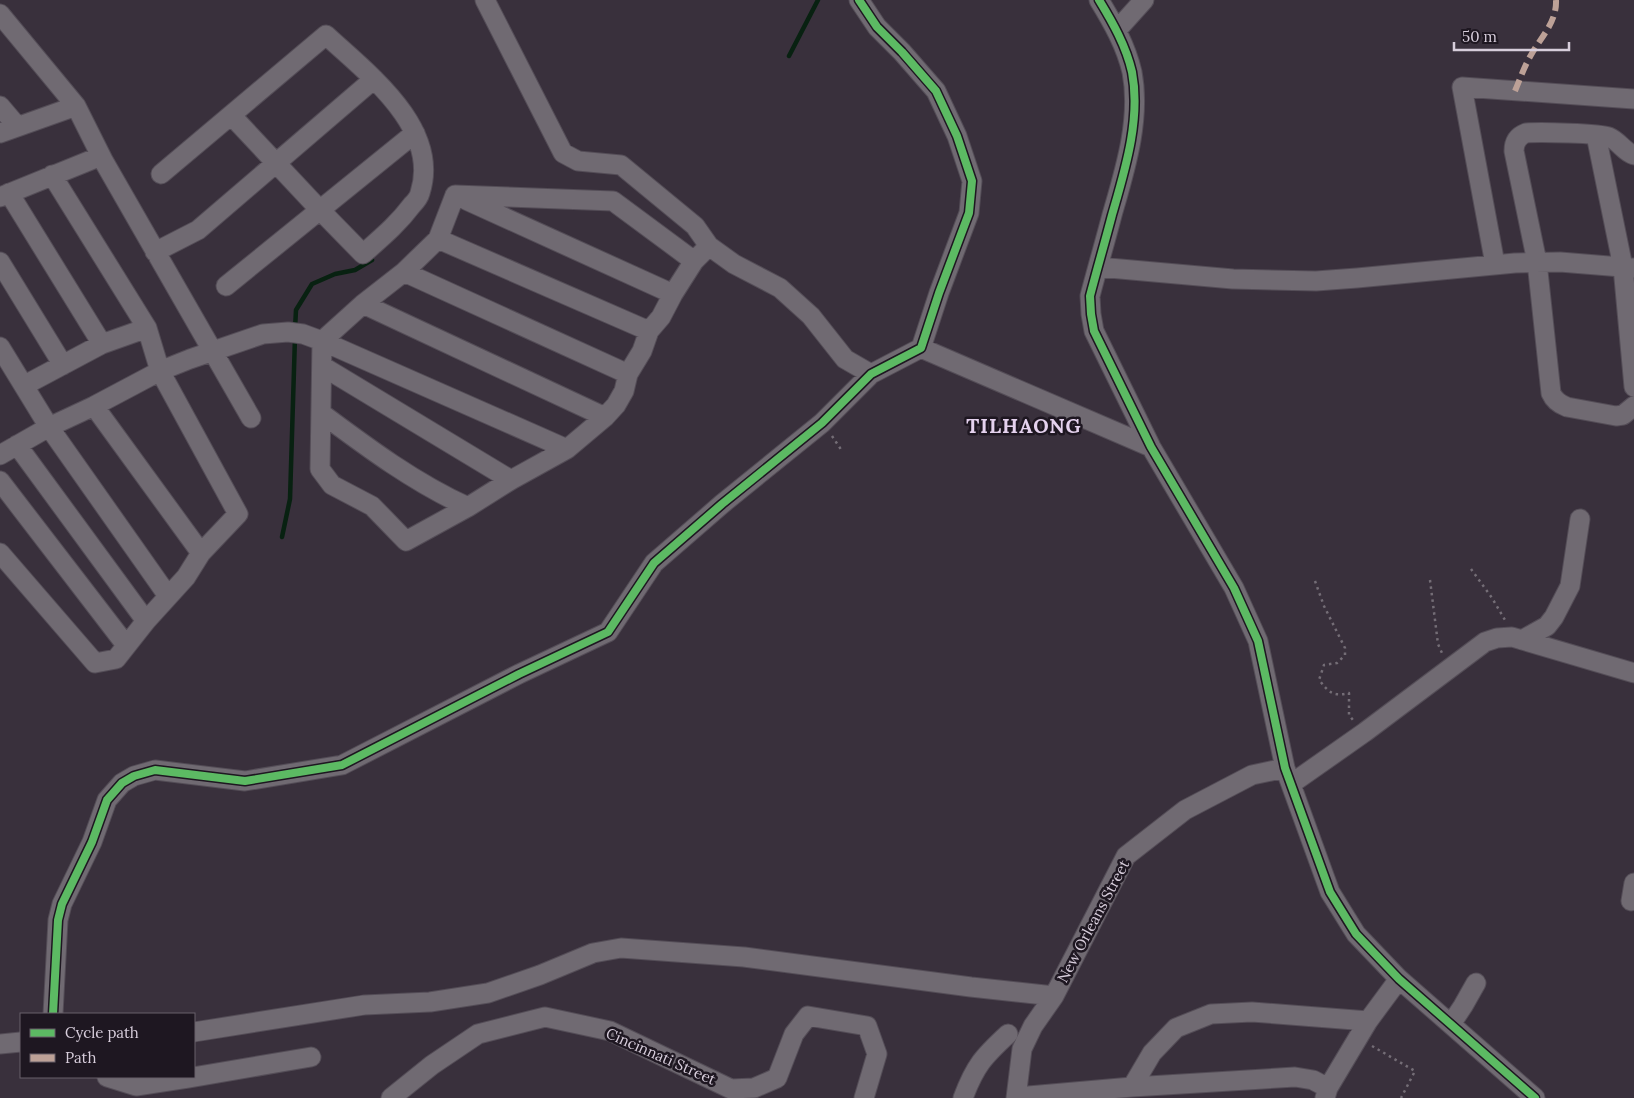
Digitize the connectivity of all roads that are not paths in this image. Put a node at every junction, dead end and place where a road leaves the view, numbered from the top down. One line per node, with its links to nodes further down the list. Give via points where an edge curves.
1 (485, 0): 24 (street, via 563,153 578,162 620,166 695,226)
2 (859, 0): 41 (street, via 877,27 936,91 957,136 972,181 969,213)
3 (1098, 0): 6 (street)
4 (1144, 0): 6 (street)
5 (0, 14): 10 (street)
6 (1117, 30): 30 (street, via 1132,72 1134,114 1126,161)
7 (374, 79): 11 (street, via 326,35); 13 (street, via 401,108); 17 (street)
8 (1634, 99): 29 (street, via 1462,87)
9 (0, 106): 12 (street)
10 (76, 106): 12 (street); 16 (street)
11 (231, 115): 17 (street); 18 (street)
12 (8, 129)
13 (415, 133): 22 (street); 22 (street, via 425,166 420,194 397,225 363,254)
14 (1596, 135): 15 (street, via 1609,137); 28 (street, via 1532,133 1522,135 1516,141 1514,150); 31 (street)
15 (1634, 155)
16 (101, 156): 19 (street); 25 (street)
17 (276, 163): 22 (street); 25 (street, via 198,230)
18 (161, 174)
19 (52, 176): 20 (street); 36 (street)
20 (5, 195): 39 (street)
21 (456, 196): 23 (street); 26 (street, via 613,201); 34 (street)
22 (320, 210): 33 (street)
23 (438, 239): 32 (street); 37 (street)
24 (709, 246): 26 (street); 47 (street, via 734,264 780,288 811,316 844,359)
25 (155, 252): 42 (street)
26 (694, 261): 34 (street)
27 (0, 262): 43 (street)
28 (1537, 262): 29 (street); 31 (street); 51 (street, via 1553,398 1567,407 1616,416 1623,415)
29 (1495, 264): 30 (street, via 1316,281 1233,279)
30 (1098, 267): 57 (street, via 1090,296 1094,331)
31 (1629, 268): 49 (street)
32 (404, 272): 35 (street); 46 (street)
33 (226, 286)
34 (673, 294): 37 (street)
35 (363, 304): 38 (street); 53 (street)
36 (146, 328): 39 (street); 45 (street)
37 (649, 331): 46 (street)
38 (322, 341): 42 (street, via 296,333 263,334); 44 (street); 58 (street)
39 (102, 344): 43 (street)
40 (0, 347): 48 (street)
41 (921, 348): 47 (street); 57 (street)
42 (212, 353): 45 (street); 54 (street)
43 (63, 365): 48 (street)
44 (322, 366): 52 (street); 60 (street)
45 (160, 372): 50 (street); 65 (street, via 238,514)
46 (628, 374): 53 (street, via 624,391)
47 (871, 374): 75 (street, via 822,423 654,563 608,632 342,765 245,781 155,770 122,782 107,800 92,842 62,904 58,920)
48 (24, 385): 55 (street)
49 (1634, 388)
50 (94, 406): 55 (street); 65 (street)
51 (1634, 406)
52 (321, 413): 62 (street, via 399,470 442,496); 62 (street, via 320,469 332,485 372,506 406,541)
53 (605, 417): 58 (street)
54 (250, 418)
55 (49, 427): 56 (street); 66 (street)
56 (17, 445): 59 (street); 67 (street)
57 (1150, 447): 71 (street, via 1234,588 1258,640)
58 (568, 449): 60 (street)
59 (0, 455)
60 (511, 480): 62 (street)
61 (0, 481): 69 (street)
62 (468, 507)
63 (1580, 519): 68 (street, via 1570,586 1554,617 1547,626)
64 (0, 553): 69 (street, via 95,663 116,659)
65 (201, 553): 66 (street, via 186,577)
66 (168, 596): 67 (street)
67 (146, 620): 69 (street)
68 (1517, 638): 70 (street); 71 (street, via 1485,642 1365,732)
69 (126, 645)
70 (1634, 673)
71 (1288, 776): 72 (street, via 1330,892 1356,934); 74 (street, New Orleans Street, via 1252,775 1185,810 1126,856)
72 (1399, 979): 76 (street); 77 (street)
73 (1476, 983): 77 (street)
74 (1054, 996): 78 (street, via 744,957 621,948 593,953 488,994 430,1002 364,1005); 91 (street, New Orleans Street, via 1022,1049)
75 (53, 1013)
76 (1368, 1021): 86 (street, via 1252,1012 1211,1014 1176,1028 1152,1053); 87 (street)
77 (1451, 1024): 92 (street)
78 (195, 1032)
79 (1008, 1034): 90 (street, via 987,1053 972,1073)
80 (20, 1043): 81 (street)
81 (0, 1044)
82 (311, 1057): 83 (street)
83 (195, 1077)
84 (110, 1078): 85 (street, via 136,1086)
85 (188, 1078)
86 (1132, 1087): 87 (street, via 1295,1077 1313,1080); 91 (street)
87 (1326, 1093)
88 (391, 1098): 89 (street, Cincinnati Street, via 478,1034 545,1017 610,1031 731,1088 754,1088 776,1078 794,1034 808,1016 867,1026 877,1054)
89 (864, 1098)
90 (963, 1098)
91 (1016, 1098)
92 (1535, 1098)

